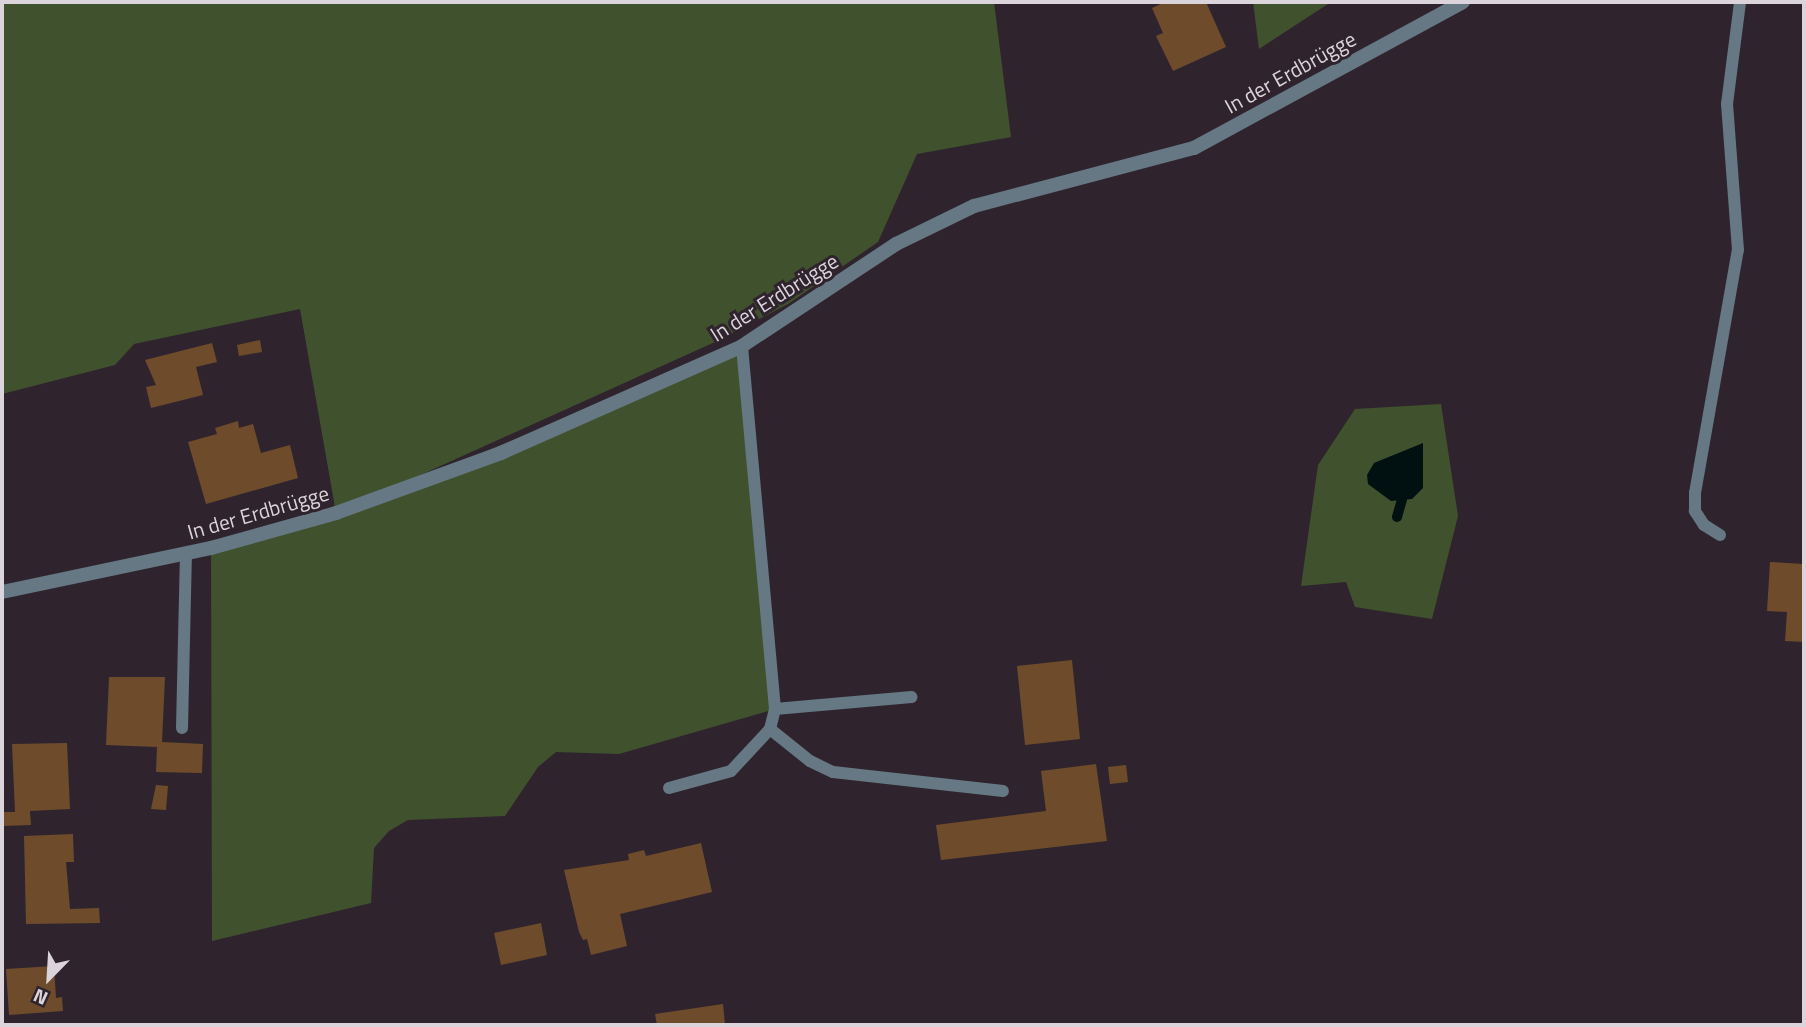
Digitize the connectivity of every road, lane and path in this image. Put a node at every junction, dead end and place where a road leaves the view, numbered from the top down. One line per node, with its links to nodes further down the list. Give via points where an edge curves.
1 (1463, 2): 3 (street, In der Erdbrügge, via 1195,148 963,212 896,244)
2 (1740, 2): 4 (lane, via 1727,104 1738,250 1695,493 1695,510 1703,525)
3 (741, 346): 5 (street, In der Erdbrügge, via 489,457 336,513); 8 (lane)
4 (1720, 536)
5 (186, 555): 6 (street, In der Erdbrügge); 9 (lane)
6 (2, 592)
7 (911, 696): 8 (lane)
8 (775, 709): 10 (lane)
9 (182, 728)
10 (770, 729): 11 (lane, via 731,771); 12 (lane, via 810,761 834,772)
11 (669, 788)
12 (1003, 791)

